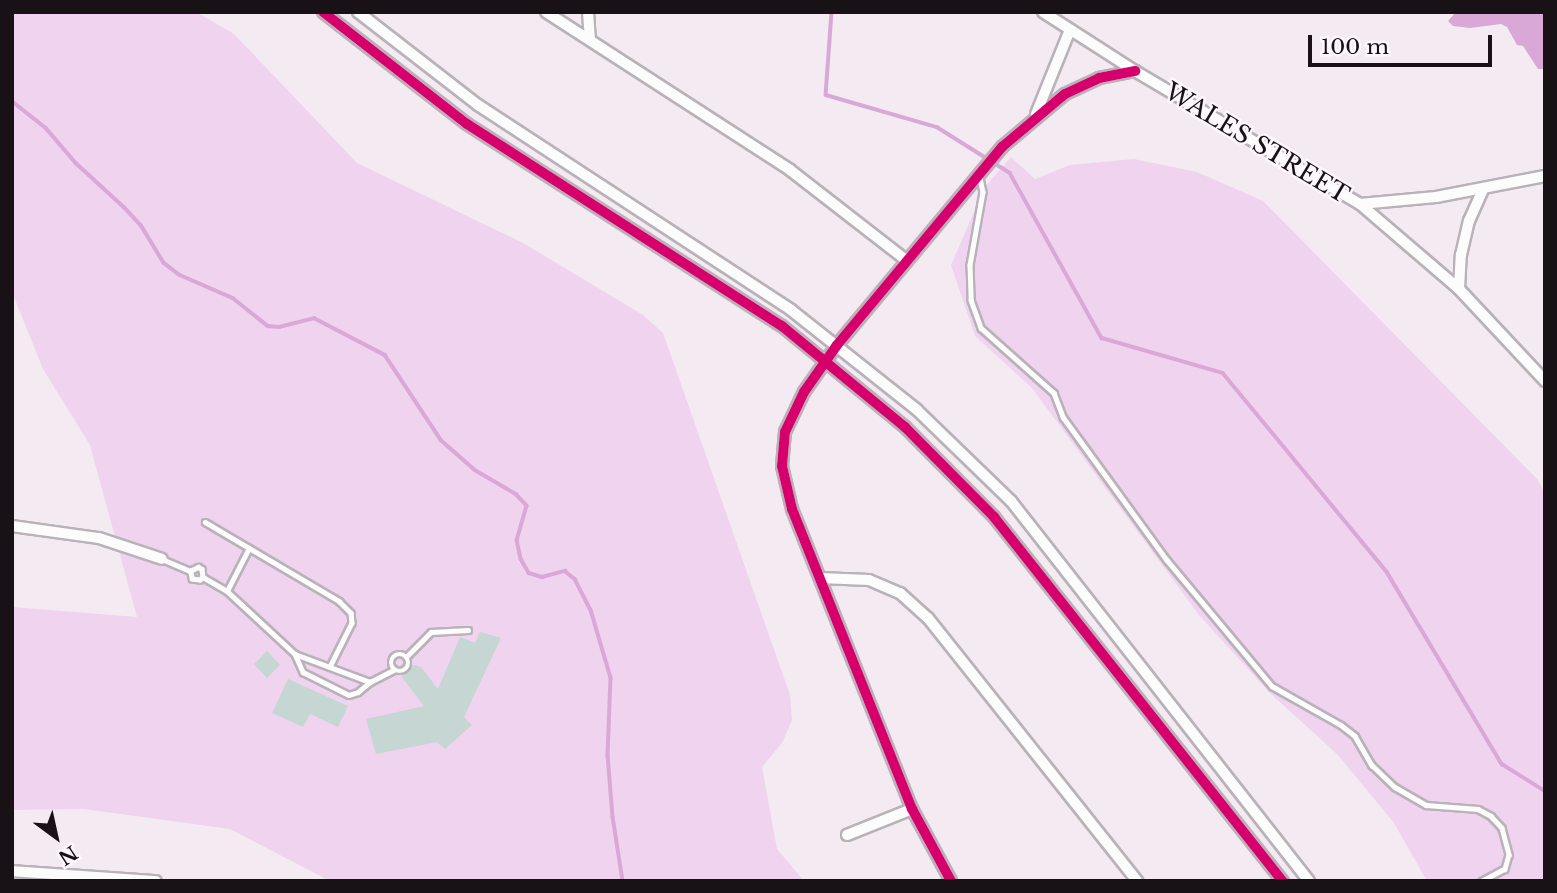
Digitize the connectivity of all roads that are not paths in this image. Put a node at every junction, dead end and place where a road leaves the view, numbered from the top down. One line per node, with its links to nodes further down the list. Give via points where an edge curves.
1 (323, 12): 17 (street, via 467,124 782,326)
2 (358, 12): 16 (street, via 478,105 791,310)
3 (546, 12): 7 (street)
4 (588, 12): 7 (street)
5 (1043, 12): 6 (street, WALES STREET)
6 (1070, 30): 8 (street, WALES STREET); 9 (street)
7 (590, 38): 14 (street, via 790,170)
8 (1135, 71): 9 (street, via 1099,78 1065,94); 13 (street, WALES STREET)
9 (1036, 116): 10 (street)
10 (981, 171): 14 (street); 39 (lane, via 983,192 970,265 971,300 981,328 1054,393 1063,418 1167,560 1272,686 1341,725 1395,787 1426,805 1478,809 1502,828 1509,855 1504,869)
11 (1545, 176): 12 (street)
12 (1483, 189): 13 (street); 15 (street, via 1469,221)
13 (1360, 204): 15 (street, WALES STREET)
14 (906, 260): 16 (street)
15 (1459, 289): 18 (street, WALES STREET)
16 (837, 345): 17 (street); 38 (street, via 917,410 1011,501)
17 (826, 360): 23 (street, via 785,432 782,467 792,509); 37 (street, via 905,427 994,517)
18 (1545, 381)
19 (205, 522): 21 (lane)
20 (12, 526): 22 (street, via 99,538)
21 (249, 548): 24 (lane); 28 (lane, via 339,601 351,613 352,623)
22 (162, 559): 24 (lane, via 190,571 196,581 203,577)
23 (820, 578): 31 (street); 36 (street, via 869,580 900,593 928,618)
24 (227, 591): 26 (lane)
25 (468, 630): 27 (lane, via 430,632)
26 (295, 654): 28 (lane); 30 (lane, via 303,672 349,695)
27 (406, 657): 29 (lane, via 394,658); 29 (lane, via 407,669)
28 (330, 667): 30 (lane)
29 (394, 670): 30 (lane)
30 (370, 682)
31 (912, 809): 32 (street); 35 (street)
32 (847, 835)
33 (12, 871): 34 (street)
34 (156, 881)
35 (951, 881)
36 (1137, 881)
37 (1283, 881)
38 (1309, 881)
39 (1482, 881)

